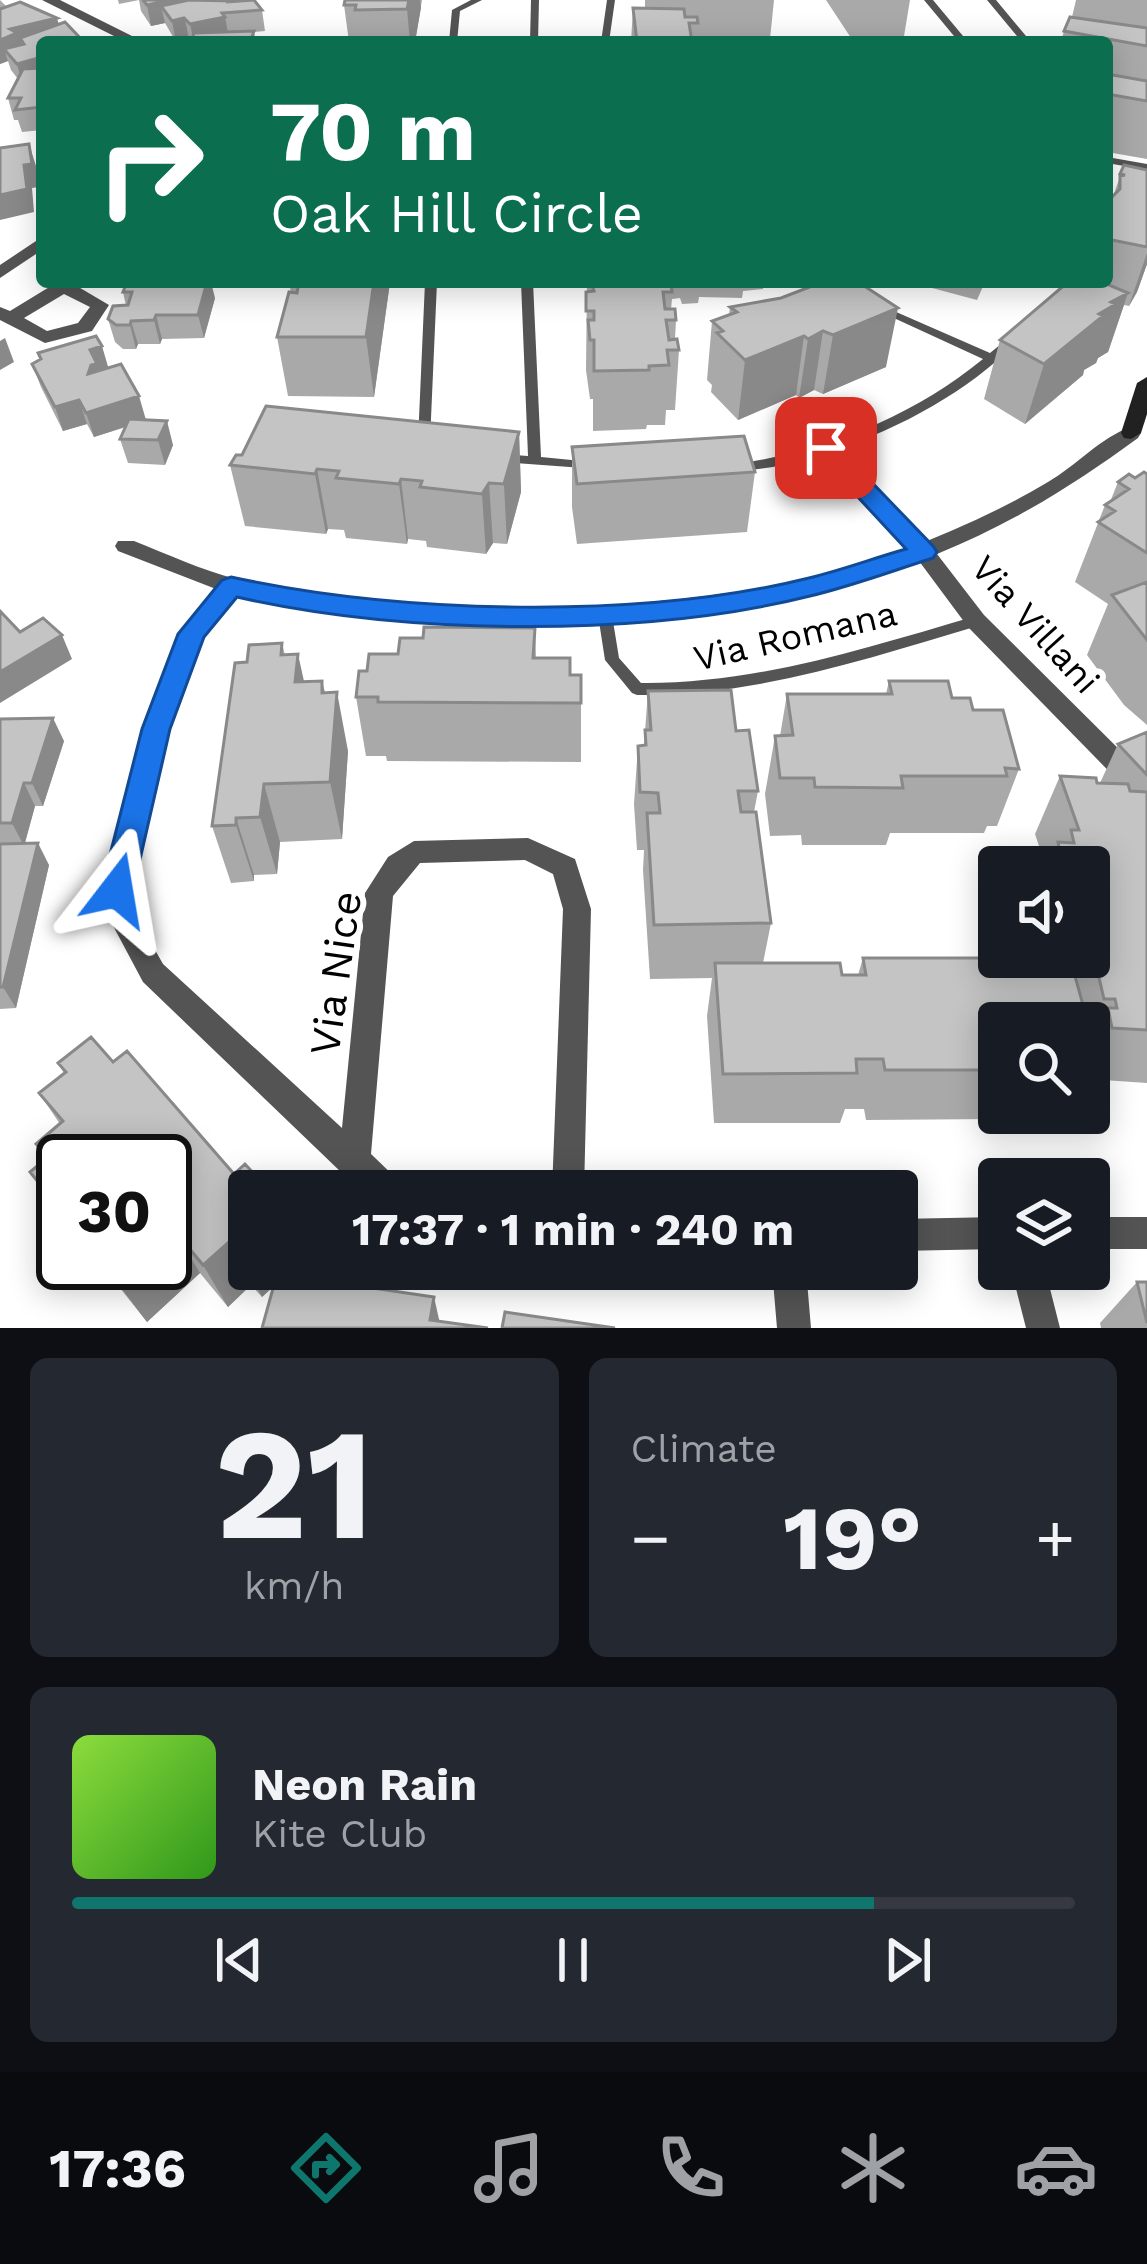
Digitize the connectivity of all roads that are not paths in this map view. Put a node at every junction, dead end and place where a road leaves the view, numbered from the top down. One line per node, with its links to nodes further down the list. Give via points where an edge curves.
1 (49, 0): 7 (street)
2 (478, 0): 8 (lane, via 456,10)
3 (535, 0): 9 (lane)
4 (611, 0): 10 (lane)
5 (928, 0): 11 (lane)
6 (991, 0): 12 (lane)
7 (124, 36)
8 (454, 36)
9 (534, 36)
10 (606, 36)
11 (959, 36)
12 (1023, 36)
13 (1113, 161): 14 (lane)
14 (1147, 167)
15 (36, 247): 17 (street)
16 (30, 270): 17 (street)
17 (0, 274)
18 (53, 288): 23 (street)
19 (68, 288): 23 (street, via 100,305 86,327 45,337)
20 (431, 288): 30 (lane)
21 (527, 288): 33 (lane)
22 (886, 310): 25 (lane)
23 (5, 316)
24 (1022, 332): 25 (lane)
25 (993, 359): 28 (lane, via 942,396)
26 (1147, 383): 27 (street)
27 (1139, 431): 37 (street, via 1020,511)
28 (826, 448): 35 (lane); 37 (lane)
29 (403, 450): 30 (lane)
30 (423, 451): 31 (lane)
31 (446, 453)
32 (490, 457): 33 (lane)
33 (535, 461): 34 (lane)
34 (618, 468)
35 (721, 468)
36 (126, 546): 38 (street)
37 (924, 552): 39 (street, via 808,587); 40 (street, Via Villani)
38 (231, 586): 39 (street, via 387,610); 42 (street, via 192,634 156,729 117,890 153,973)
39 (605, 614): 40 (lane, Via Romana, via 612,660 637,689 685,692)
40 (976, 621): 41 (street, Via Villani)
41 (1147, 794)
42 (354, 1163): 43 (street); 44 (street, Via Nice, via 379,893 414,852 528,849 565,867 577,909)
43 (362, 1170)
44 (569, 1170)
45 (1110, 1233): 46 (street)
46 (1147, 1233)
47 (978, 1234): 48 (street)
48 (918, 1235)
49 (791, 1290): 51 (street)
50 (1033, 1290): 52 (street)
51 (794, 1328)
52 (1043, 1328)

